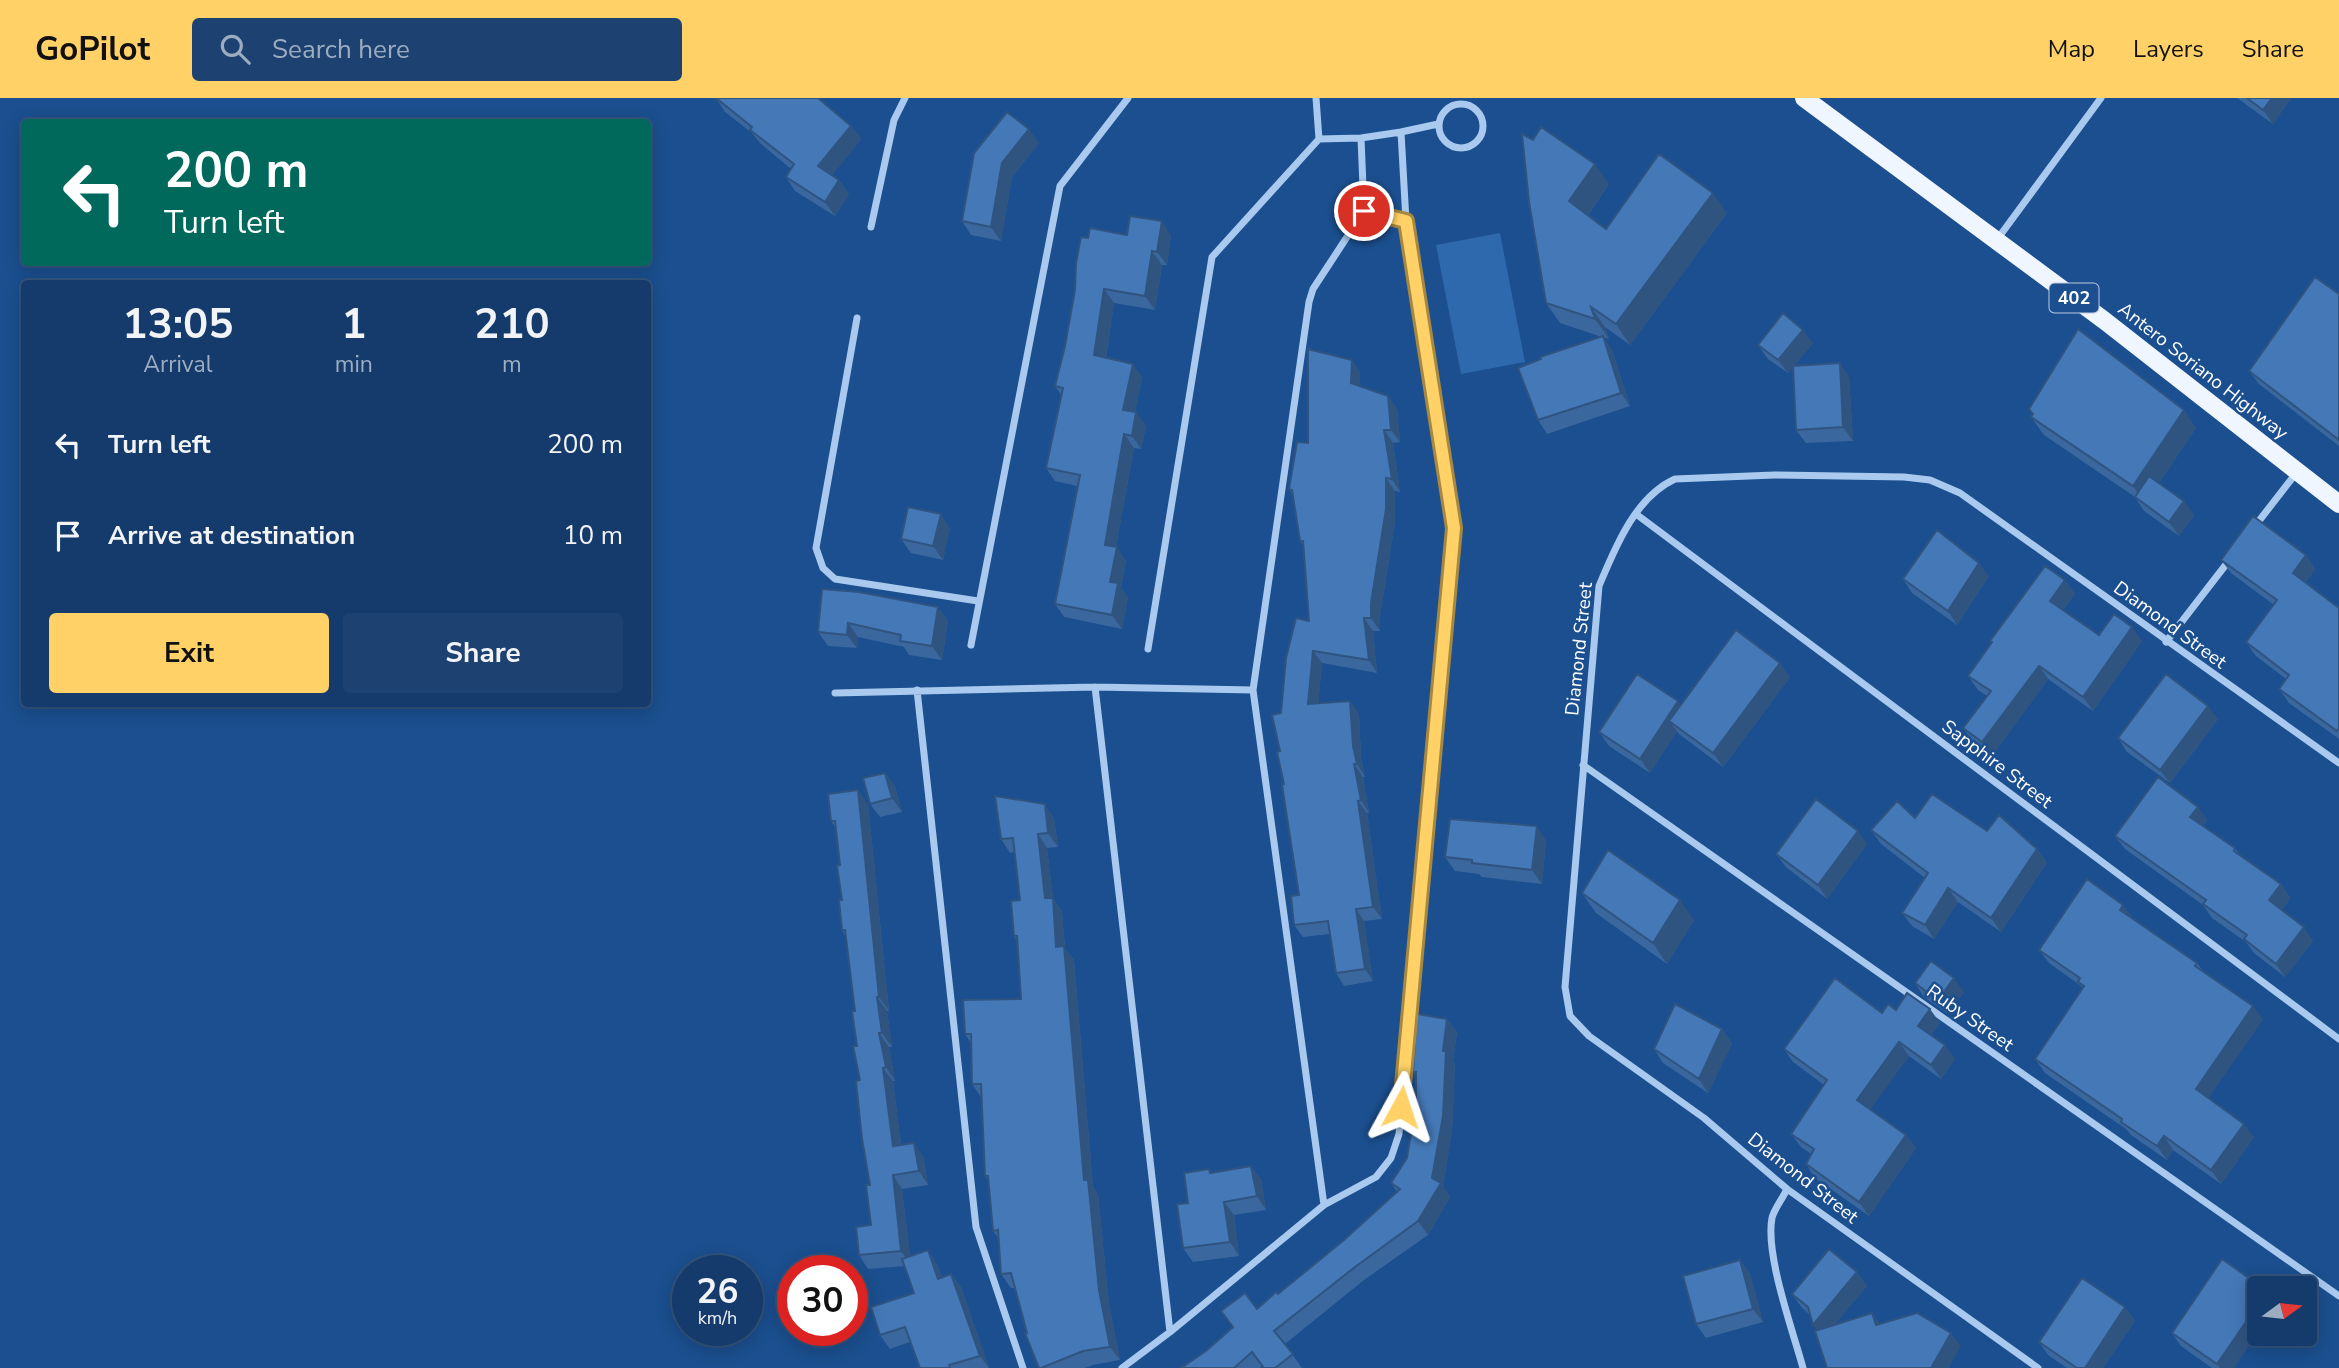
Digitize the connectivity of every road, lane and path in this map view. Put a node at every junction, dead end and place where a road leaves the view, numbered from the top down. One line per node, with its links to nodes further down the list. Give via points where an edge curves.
1 (905, 98): 13 (street, via 894,120)
2 (1128, 98): 21 (street, via 1060,187)
3 (1316, 98): 10 (street)
4 (1804, 98): 14 (main road, Antero Soriano Highway / 402)
5 (2101, 98): 14 (street)
6 (1458, 101): 7 (street, via 1441,115); 7 (street, via 1481,116 1481,136 1474,144 1454,148 1445,142)
7 (1438, 124): 8 (street)
8 (1401, 132): 9 (street); 12 (street)
9 (1362, 138): 10 (street); 11 (street)
10 (1319, 139): 24 (street, via 1212,257)
11 (1364, 211): 12 (street); 27 (street, via 1309,302)
12 (1406, 221): 33 (street, via 1454,528 1399,1135 1391,1158 1376,1177)
13 (871, 227)
14 (1996, 242): 16 (main road, Antero Soriano Highway / 402)
15 (856, 317): 21 (street, via 816,548 823,568 835,579)
16 (2297, 471): 17 (main road, Antero Soriano Highway / 402); 19 (street)
17 (2339, 504)
18 (1636, 514): 22 (street, Diamond Street, via 1661,486 1675,479 1859,475 1930,480 1960,493); 30 (street, Diamond Street, via 1599,586); 31 (street, Sapphire Street)
19 (2248, 535)
20 (2240, 546): 22 (street)
21 (978, 601): 23 (street)
22 (2166, 642): 29 (street, Diamond Street)
23 (971, 645)
24 (1147, 649)
25 (1094, 687): 26 (street); 27 (street); 35 (street)
26 (917, 690): 28 (street); 36 (street, via 975,1227)
27 (1253, 690): 33 (street)
28 (835, 693)
29 (2339, 763)
30 (1584, 765): 32 (street, Diamond Street, via 1565,987 1570,1016 1589,1036 1704,1118); 34 (street, Ruby Street)
31 (2339, 1039)
32 (1787, 1189): 38 (street, via 1772,1217 1773,1244 1776,1272); 39 (street, Diamond Street)
33 (1324, 1205): 35 (street)
34 (2339, 1296)
35 (1170, 1332): 37 (street)
36 (1023, 1368)
37 (1122, 1368)
38 (1803, 1368)
39 (2038, 1368)

